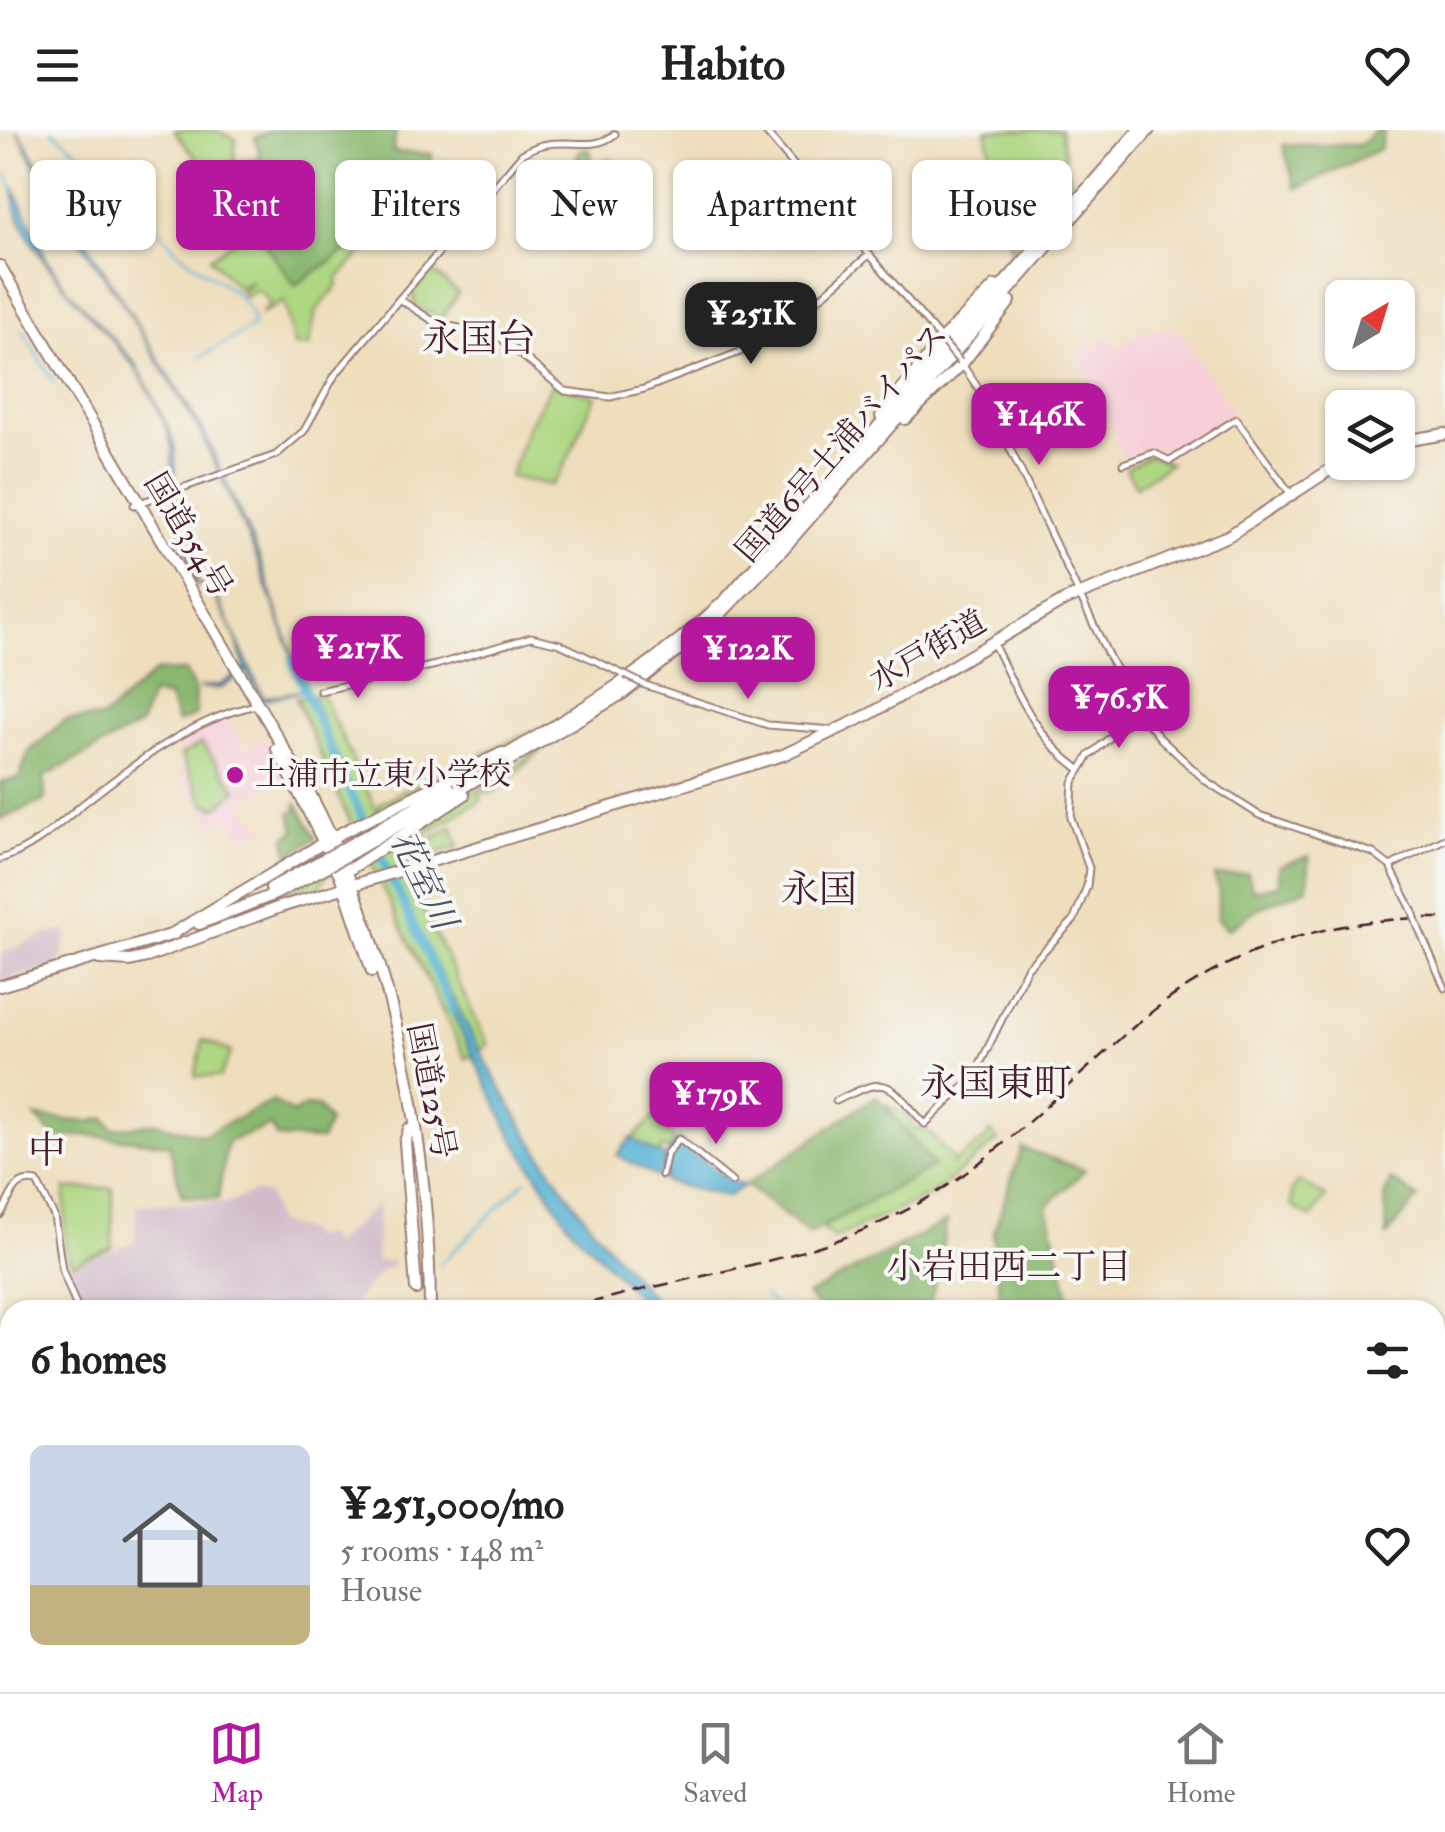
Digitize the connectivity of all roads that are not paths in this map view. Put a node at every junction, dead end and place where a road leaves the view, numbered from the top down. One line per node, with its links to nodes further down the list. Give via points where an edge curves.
1 (764, 130): 8 (street)
2 (1140, 130): 5 (highway, 国道6号土浦バイパス)
3 (1149, 130): 9 (highway, 国道6号土浦バイパス)
4 (616, 134): 12 (street, via 598,143 546,142 522,154)
5 (1072, 208)
6 (1034, 250): 13 (highway)
7 (1035, 250): 17 (highway, 国道6号土浦バイパス)
8 (870, 255): 12 (street, via 771,340 610,396 565,390 496,335 438,324); 13 (street)
9 (1039, 257): 14 (highway); 17 (highway, 国道6号土浦バイパス)
10 (0, 266): 21 (highway, 国道354号)
11 (0, 278): 21 (highway, 国道354号)
12 (399, 299): 21 (street, via 335,375 298,438 276,454)
13 (942, 341): 14 (street, bridge); 17 (highway)
14 (961, 363): 17 (highway); 22 (street, via 988,402)
15 (1445, 434): 16 (highway)
16 (1415, 439)
17 (863, 452): 28 (highway, 国道6号土浦バイパス, via 755,580 684,649); 29 (highway, 国道6号土浦バイパス, via 703,621 618,688)
18 (1123, 464): 20 (street, via 1154,453 1170,460 1236,419)
19 (1325, 473): 20 (highway, 水戸街道)
20 (1292, 495): 22 (highway, 水戸街道, via 1208,546)
21 (137, 504): 25 (highway, 国道354号)
22 (1080, 594): 23 (highway, 水戸街道); 26 (street)
23 (992, 642): 27 (highway, 水戸街道, via 836,732); 30 (street, via 1034,724)
24 (320, 691): 27 (street, bridge, via 531,637 740,718)
25 (256, 705): 32 (highway, 国道354号); 34 (street, via 140,759 41,838)
26 (1139, 712): 30 (street); 35 (street, via 1182,761 1234,801 1296,830 1366,849)
27 (818, 733): 37 (highway, 水戸街道, via 732,773)
28 (548, 739): 31 (highway, 国道6号土浦バイパス); 36 (highway)
29 (530, 740): 31 (highway, 国道6号土浦バイパス); 32 (highway)
30 (1078, 768): 42 (street, via 1069,800 1089,868 1084,896 1074,920 1027,968 973,1078 925,1124 885,1084)
31 (382, 831): 38 (highway, 国道6号土浦バイパス, bridge)
32 (333, 838): 36 (highway, 国道354号); 38 (highway)
33 (1445, 838): 35 (street)
34 (0, 860)
35 (1390, 866): 41 (street, bridge)
36 (344, 873): 37 (highway, 国道354号)
37 (350, 888): 39 (highway, 水戸街道, via 147,957); 43 (highway, 国道125号)
38 (170, 935): 39 (highway, 国道6号土浦バイパス)
39 (99, 959): 40 (highway)
40 (0, 986)
41 (1445, 988)
42 (836, 1101)
43 (412, 1129): 47 (highway, via 404,1142); 49 (highway, 国道125号); 50 (highway, via 424,1141 434,1226)
44 (662, 1176): 45 (street, via 666,1153 679,1139)
45 (732, 1182)
46 (0, 1215): 48 (street, via 14,1187 37,1182 54,1216)
47 (416, 1289)
48 (74, 1300)
49 (428, 1300)
50 (430, 1300)

